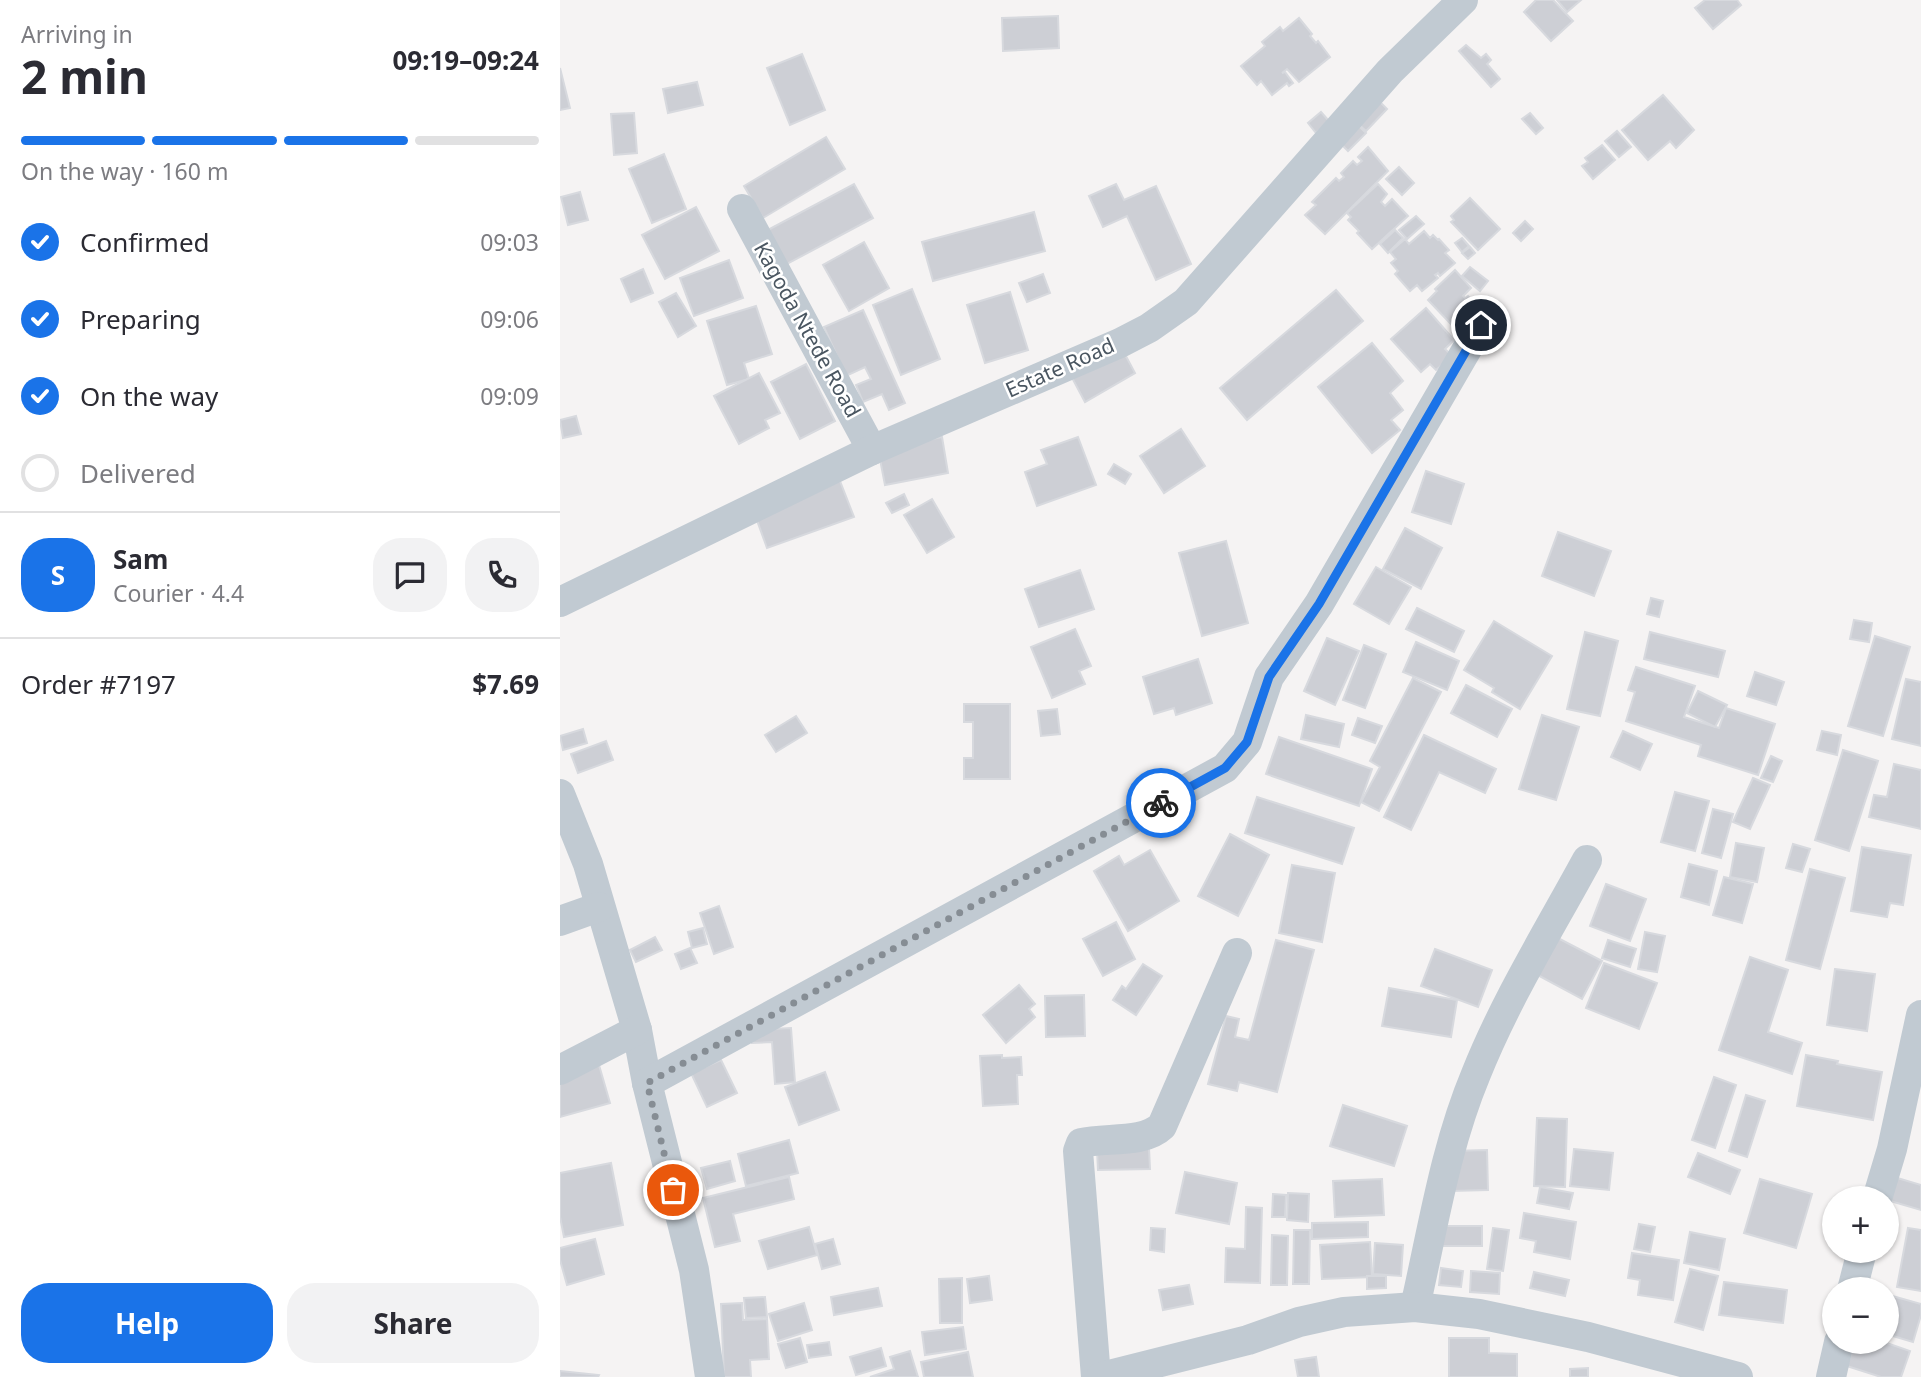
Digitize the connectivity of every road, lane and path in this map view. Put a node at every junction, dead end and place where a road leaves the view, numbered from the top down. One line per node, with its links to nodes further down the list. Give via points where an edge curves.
1 (1463, 0): 4 (street, Estate Road, via 1390,71 1186,302 1119,343)
2 (742, 209): 4 (street, Kagoda Ntede Road)
3 (1481, 325): 14 (street, via 1319,604 1269,677 1247,742 1225,768)
4 (872, 450): 5 (street, Estate Road)
5 (560, 602)
6 (560, 794): 8 (street)
7 (1587, 860): 16 (street, via 1475,1074 1440,1187)
8 (599, 907): 9 (street); 12 (street)
9 (560, 921)
10 (1237, 953): 19 (street, via 1162,1126 1144,1136 1082,1143 1078,1151)
11 (1921, 1015): 15 (street)
12 (637, 1030): 13 (street); 14 (street)
13 (560, 1070)
14 (647, 1083): 18 (street, via 694,1270)
15 (1881, 1186)
16 (1415, 1307): 19 (street, via 1333,1314); 20 (street, via 1479,1314 1588,1337)
17 (1836, 1354): 21 (street)
18 (710, 1377)
19 (1099, 1377)
20 (1738, 1377)
21 (1831, 1377)

